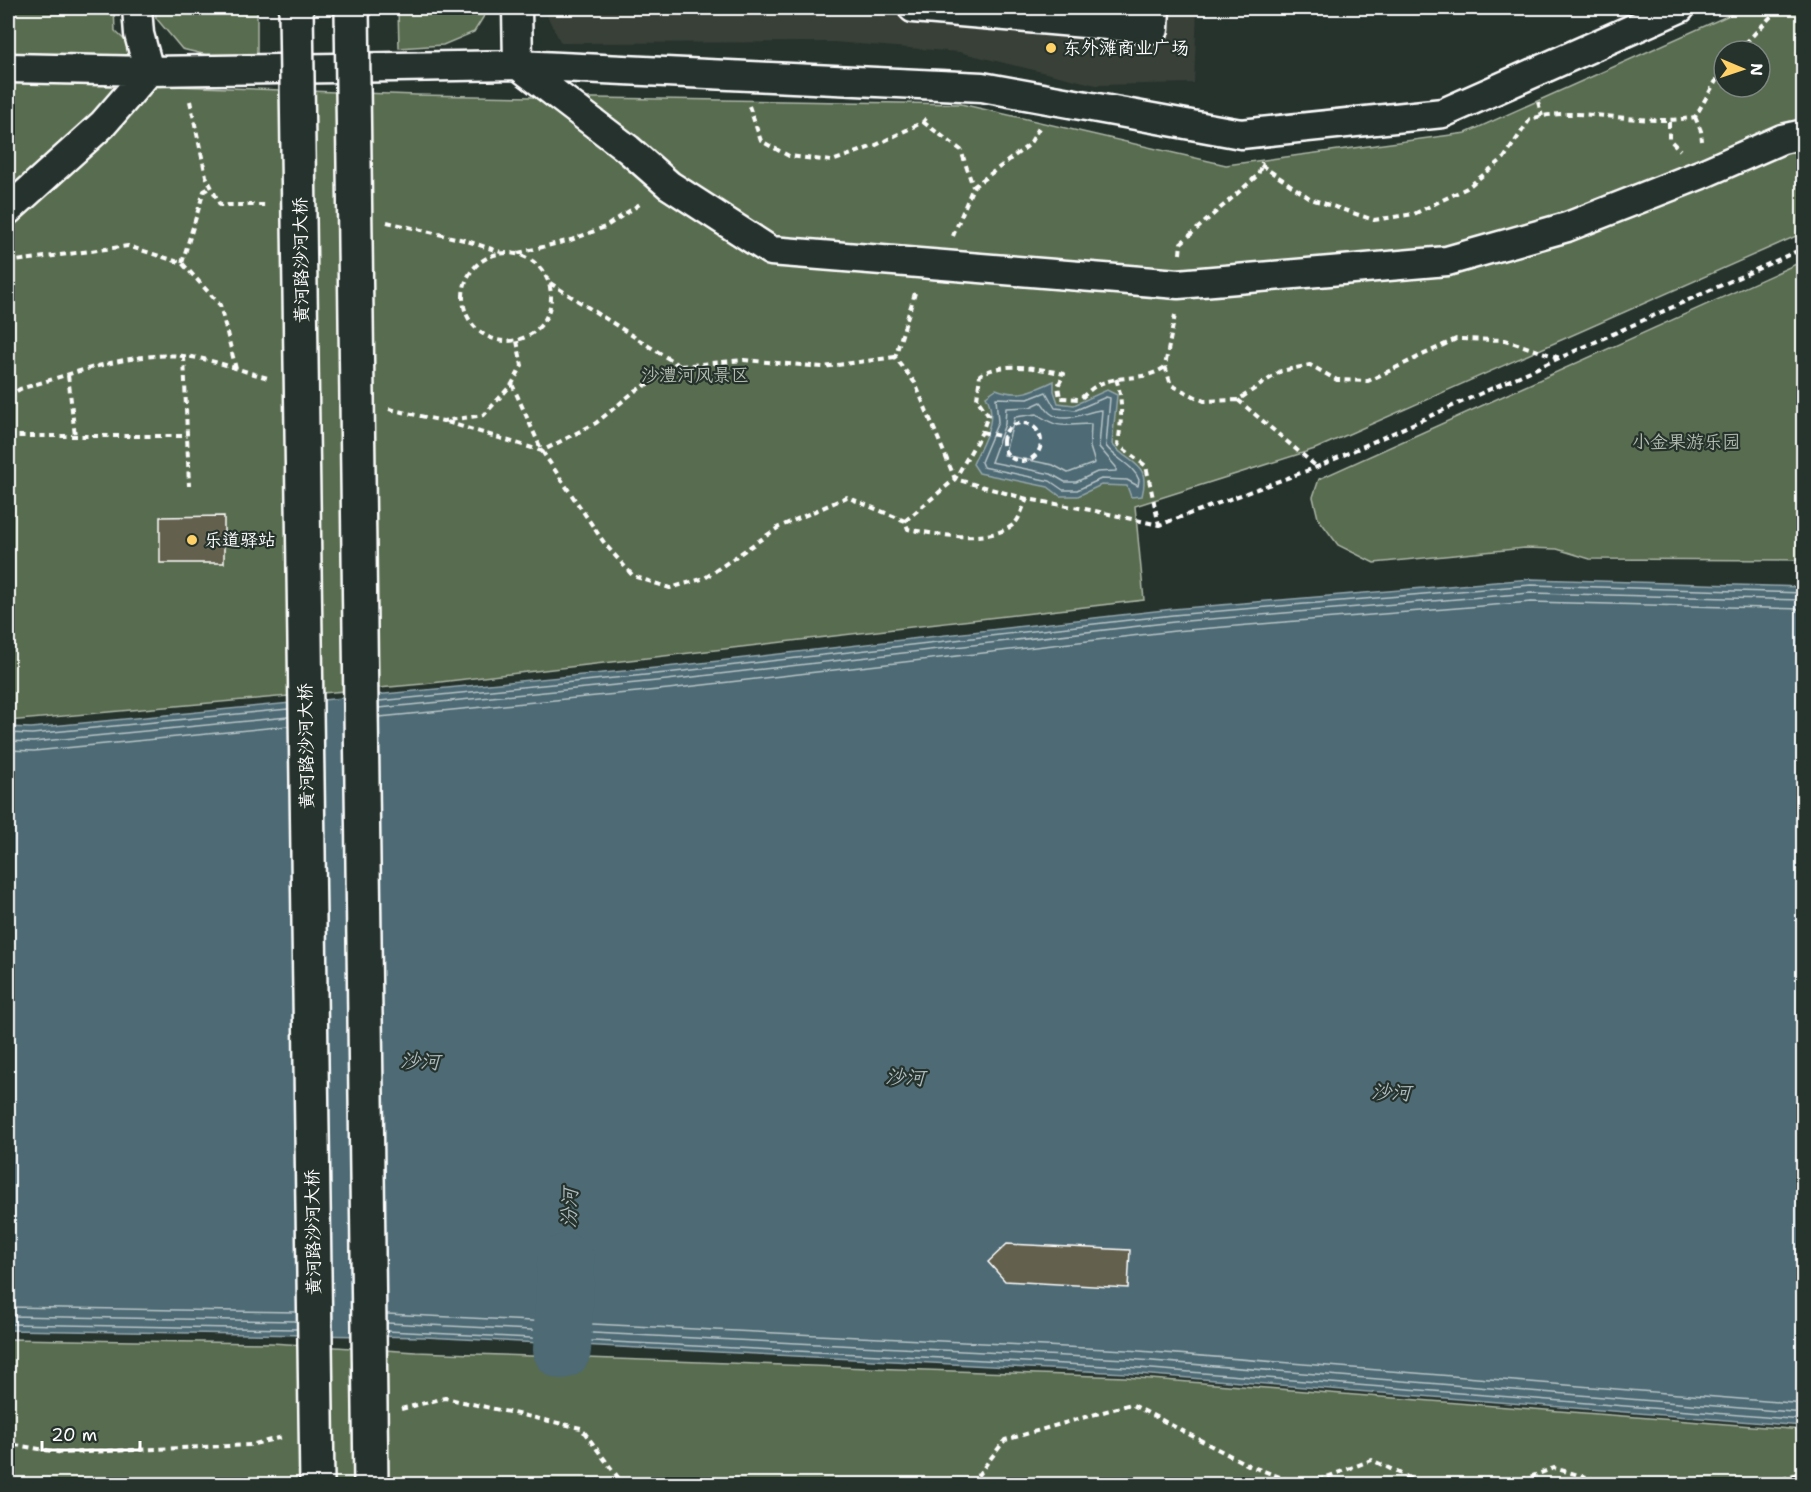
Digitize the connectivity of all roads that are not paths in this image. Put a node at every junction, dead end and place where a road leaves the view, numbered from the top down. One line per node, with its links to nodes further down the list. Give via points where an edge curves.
1 (137, 8): 10 (street, via 139,34)
2 (296, 8): 13 (main road, 黄河路沙河大桥, bridge)
3 (352, 8): 14 (main road, bridge)
4 (517, 8): 8 (street)
5 (913, 8): 7 (street)
6 (1680, 8): 8 (street, via 1443,113 1241,134 968,86)
7 (1155, 18)
8 (518, 65): 10 (street); 11 (street, via 669,185 771,251 1178,284 1447,261 1567,227 1782,139)
9 (8, 68): 10 (street)
10 (157, 71): 12 (street)
11 (1803, 134)
12 (8, 210)
13 (317, 1485)
14 (371, 1485)

